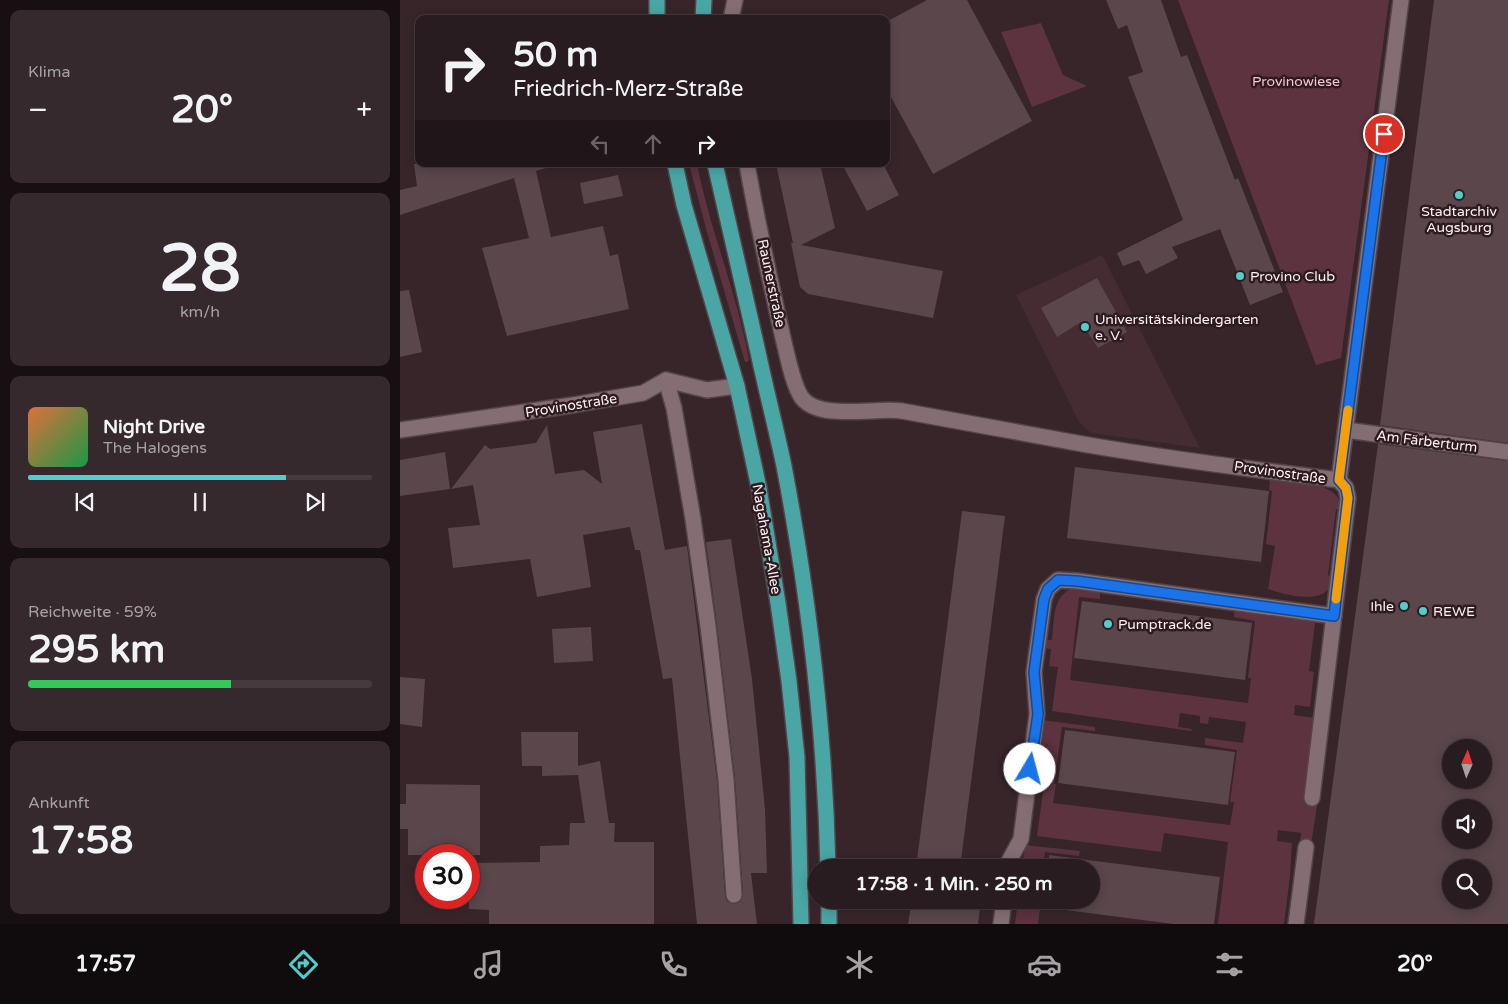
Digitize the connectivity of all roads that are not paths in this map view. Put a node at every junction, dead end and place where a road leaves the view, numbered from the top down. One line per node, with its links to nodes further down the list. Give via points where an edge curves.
1 (657, 0): 5 (main road)
2 (704, 0): 6 (main road)
3 (734, 0): 7 (street)
4 (1401, 0): 15 (street, Provinostraße)
5 (657, 15)
6 (703, 15)
7 (732, 15)
8 (676, 167): 12 (main road, Nagahama-Allee)
9 (716, 167): 21 (main road, Nagahama-Allee, via 775,422 793,519 815,683)
10 (748, 167): 13 (street, Raunerstraße, via 790,364)
11 (666, 380): 12 (street, via 707,390); 14 (street, Provinostraße, via 643,393); 23 (street, via 675,417 708,626 726,780)
12 (738, 386): 26 (main road, Nagahama-Allee, via 759,488 789,681 796,757)
13 (803, 400): 17 (street, Provinostraße, via 830,410 898,410 1090,445)
14 (400, 430)
15 (1346, 430): 16 (street, Am Färberturm); 17 (street, Provinostraße)
16 (1508, 452)
17 (1339, 480): 18 (street, via 1346,488 1348,498)
18 (1334, 616): 19 (street); 22 (street, via 1058,580 1048,589 1044,599 1034,672 1038,714 1020,839)
19 (1312, 798)
20 (1306, 847): 29 (street)
21 (827, 859)
22 (1010, 859)
23 (734, 895)
24 (829, 909): 27 (main road)
25 (1003, 909): 28 (street)
26 (801, 924)
27 (829, 924)
28 (1001, 924)
29 (1296, 924)

